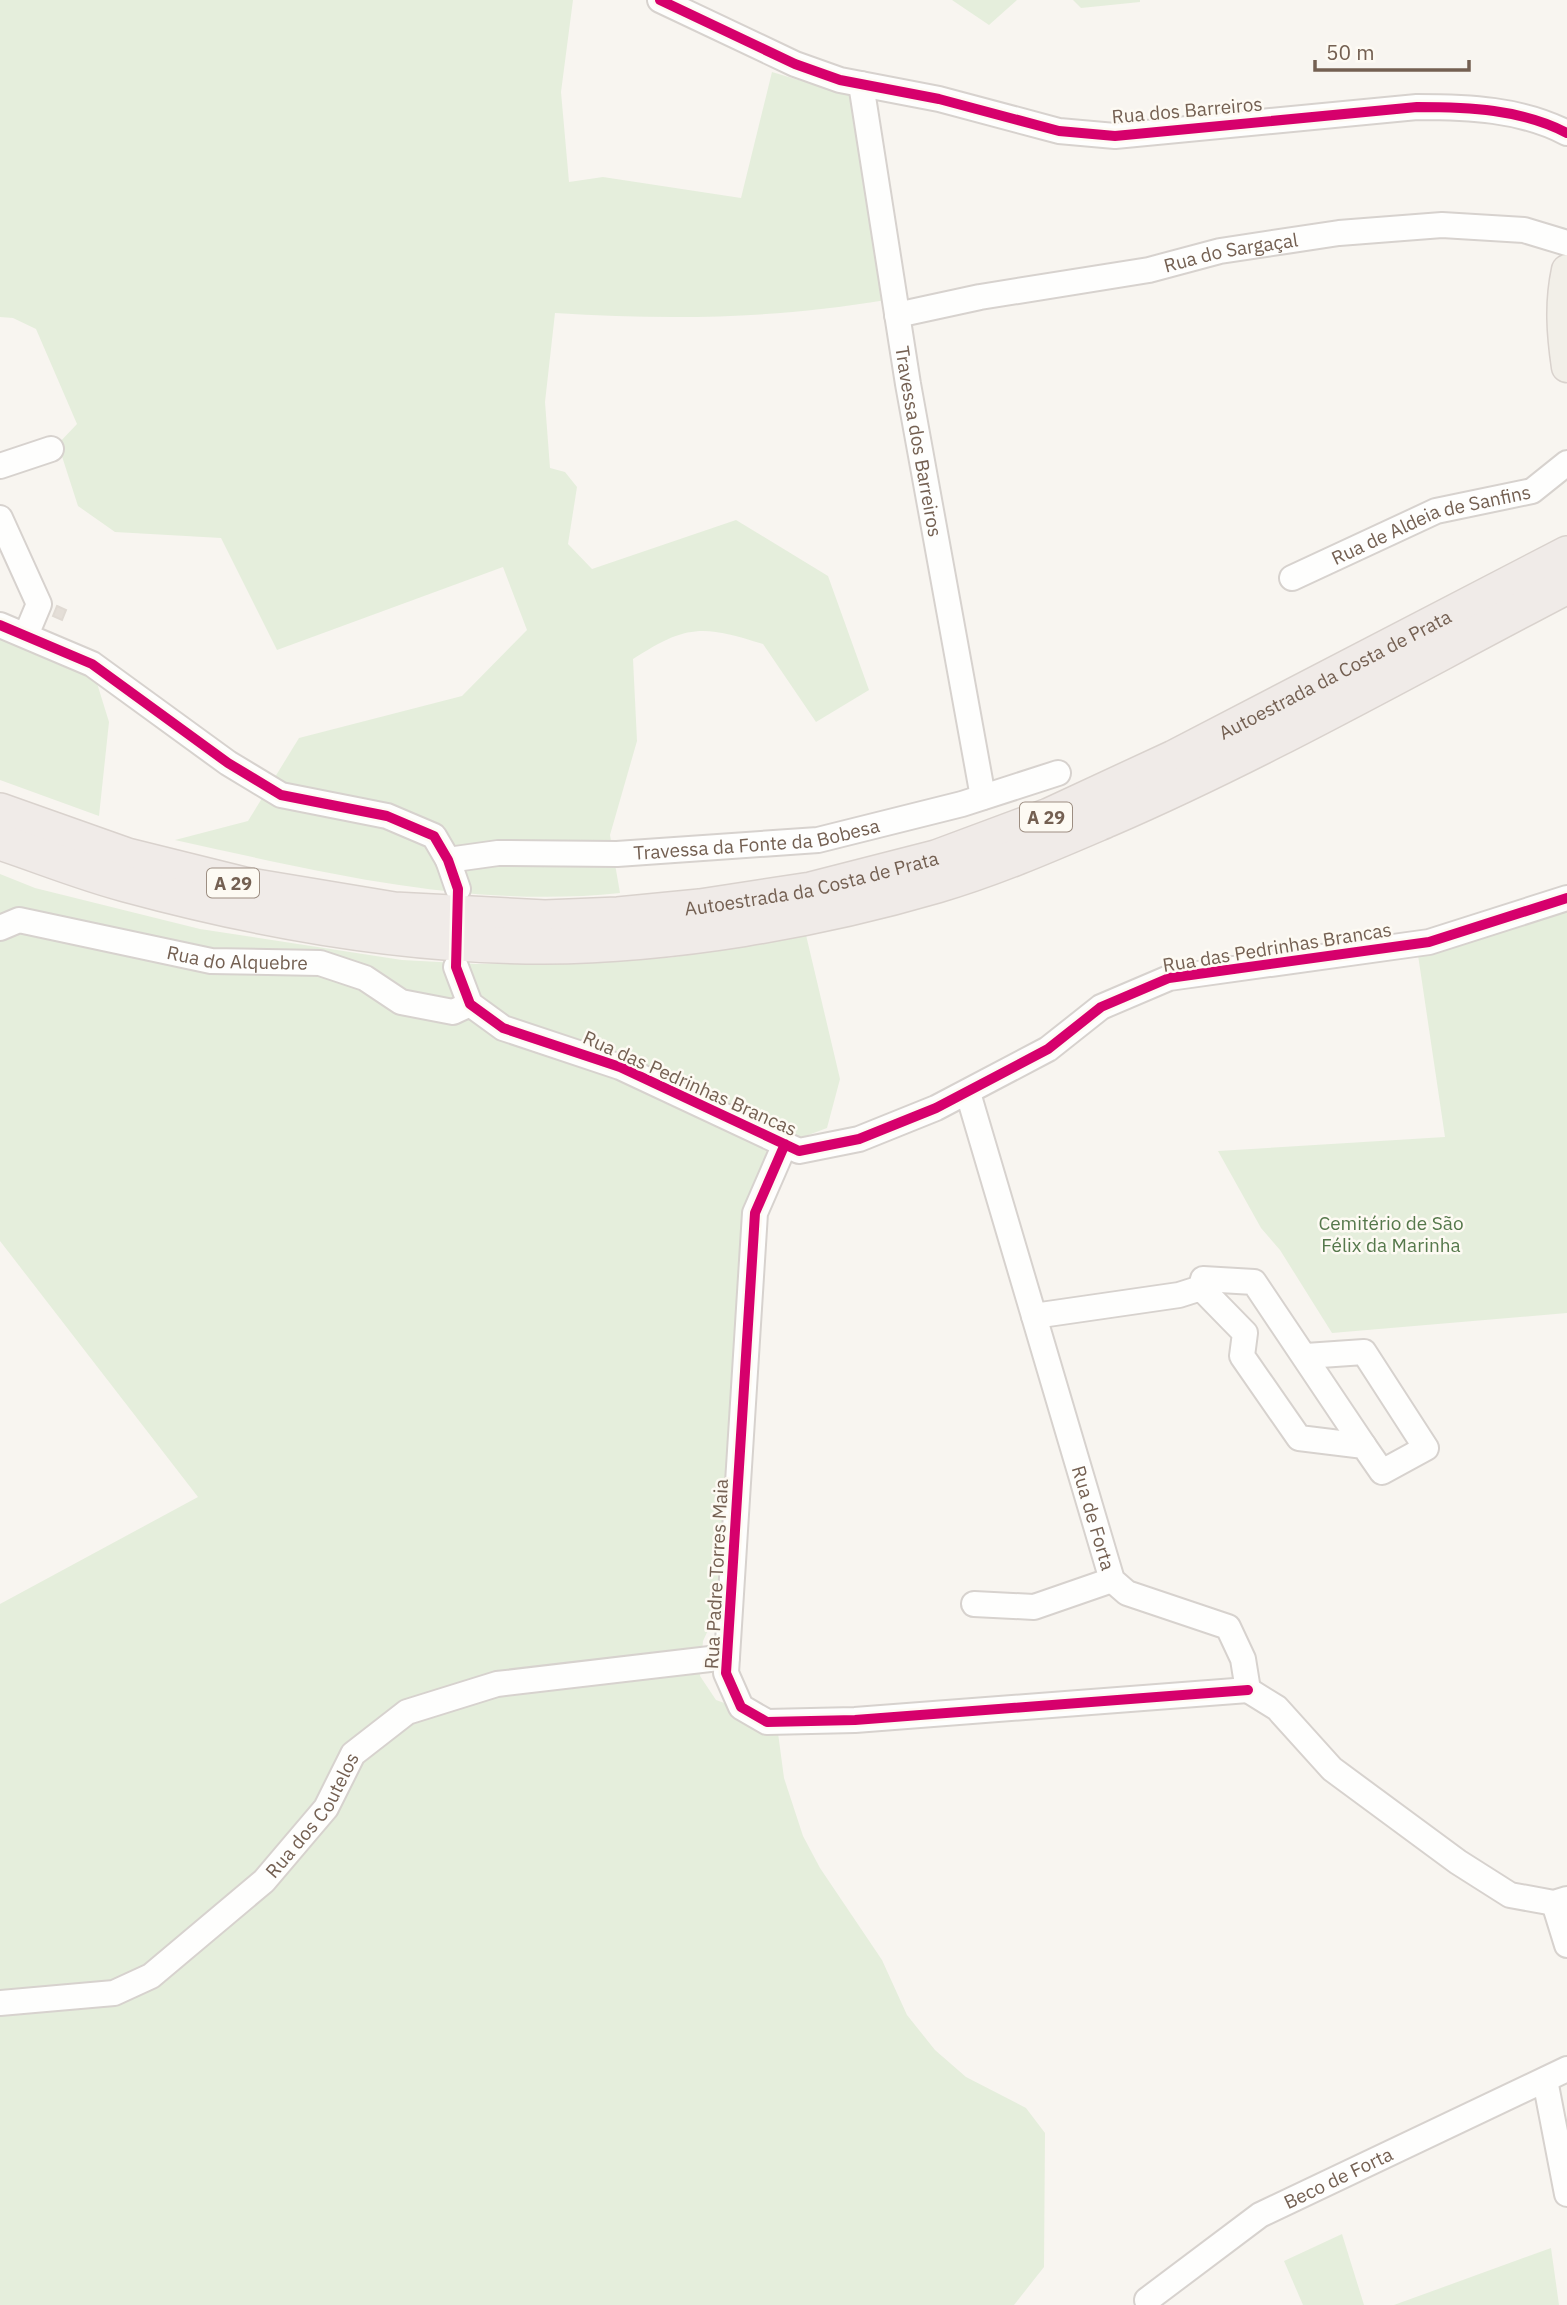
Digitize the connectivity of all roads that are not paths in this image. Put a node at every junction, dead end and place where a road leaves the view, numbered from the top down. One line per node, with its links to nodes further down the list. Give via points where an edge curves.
1 (660, 0): 2 (street, Rua dos Barreiros, via 795,64)
2 (860, 84): 3 (street, Rua dos Barreiros, via 939,99 1059,131 1115,135 1417,107 1467,107 1517,115); 6 (street, Travessa dos Barreiros)
3 (1567, 133)
4 (1567, 243): 6 (street, Rua do Sargaçal, via 1524,230 1442,225 1339,233 1220,251 1149,270)
5 (1567, 270): 7 (main road, via 1562,331)
6 (897, 315): 18 (street, Travessa dos Barreiros)
7 (1567, 367)
8 (51, 449): 10 (street)
9 (1567, 463): 13 (street, Rua de Aldeia de Sanfins, via 1532,491 1437,511)
10 (0, 466)
11 (0, 518): 16 (street, via 39,604)
12 (1567, 554): 19 (highway, Autoestrada da Costa de Prata / A 29, via 1174,758 1049,816 936,858 811,890 618,915 533,918 394,910 244,886 140,859)
13 (1292, 578)
14 (1567, 586): 20 (highway, Autoestrada da Costa de Prata / A 29, via 1189,784 1051,844 940,884 814,916 700,935 546,946 389,937 242,913 122,883)
15 (0, 625): 16 (street)
16 (26, 635): 21 (street, via 92,664 228,763 281,795 387,816 435,836)
17 (1058, 773): 18 (street, Travessa da Fonte da Bobesa)
18 (983, 797): 21 (street, Travessa da Fonte da Bobesa, via 818,840 617,854 498,853)
19 (0, 811)
20 (0, 842)
21 (448, 860): 22 (street)
22 (458, 889)
23 (1567, 898): 27 (street, Rua das Pedrinhas Brancas, via 1429,942 1168,978 1101,1007 1048,1049)
24 (0, 928): 26 (street, Rua do Alquebre, via 19,920 211,961 320,963 365,978 401,1002 453,1012)
25 (456, 967): 26 (street)
26 (470, 1004): 28 (street, Rua das Pedrinhas Brancas, via 503,1028 620,1067)
27 (968, 1093): 28 (street, Rua das Pedrinhas Brancas, via 859,1139 799,1151); 30 (street, Rua de Forta)
28 (785, 1144): 35 (street, Rua Padre Torres Maia, via 755,1213)
29 (1200, 1289): 30 (street); 31 (street, via 1203,1279 1254,1282); 32 (street, via 1245,1333 1242,1356 1299,1438)
30 (1034, 1316): 33 (street, Rua de Forta)
31 (1306, 1356): 32 (street); 32 (street, via 1364,1352 1426,1448 1382,1472)
32 (1364, 1446)
33 (1112, 1580): 34 (street, via 1034,1606); 36 (street, Rua de Forta, via 1127,1593 1228,1627 1243,1659)
34 (974, 1604)
35 (727, 1657): 36 (street, Rua Padre Torres Maia, via 726,1673 741,1707 767,1722 855,1720); 39 (street, Rua dos Coutelos, via 497,1684 407,1712 353,1754 326,1808 264,1881 152,1976 114,1993)
36 (1248, 1690): 37 (street, via 1277,1708 1332,1769 1458,1862 1510,1895)
37 (1561, 1901): 38 (street)
38 (1567, 1945)
39 (0, 2003)
40 (1556, 2074): 41 (street); 42 (street, Beco de Forta, via 1259,2214)
41 (1567, 2193)
42 (1147, 2300)

